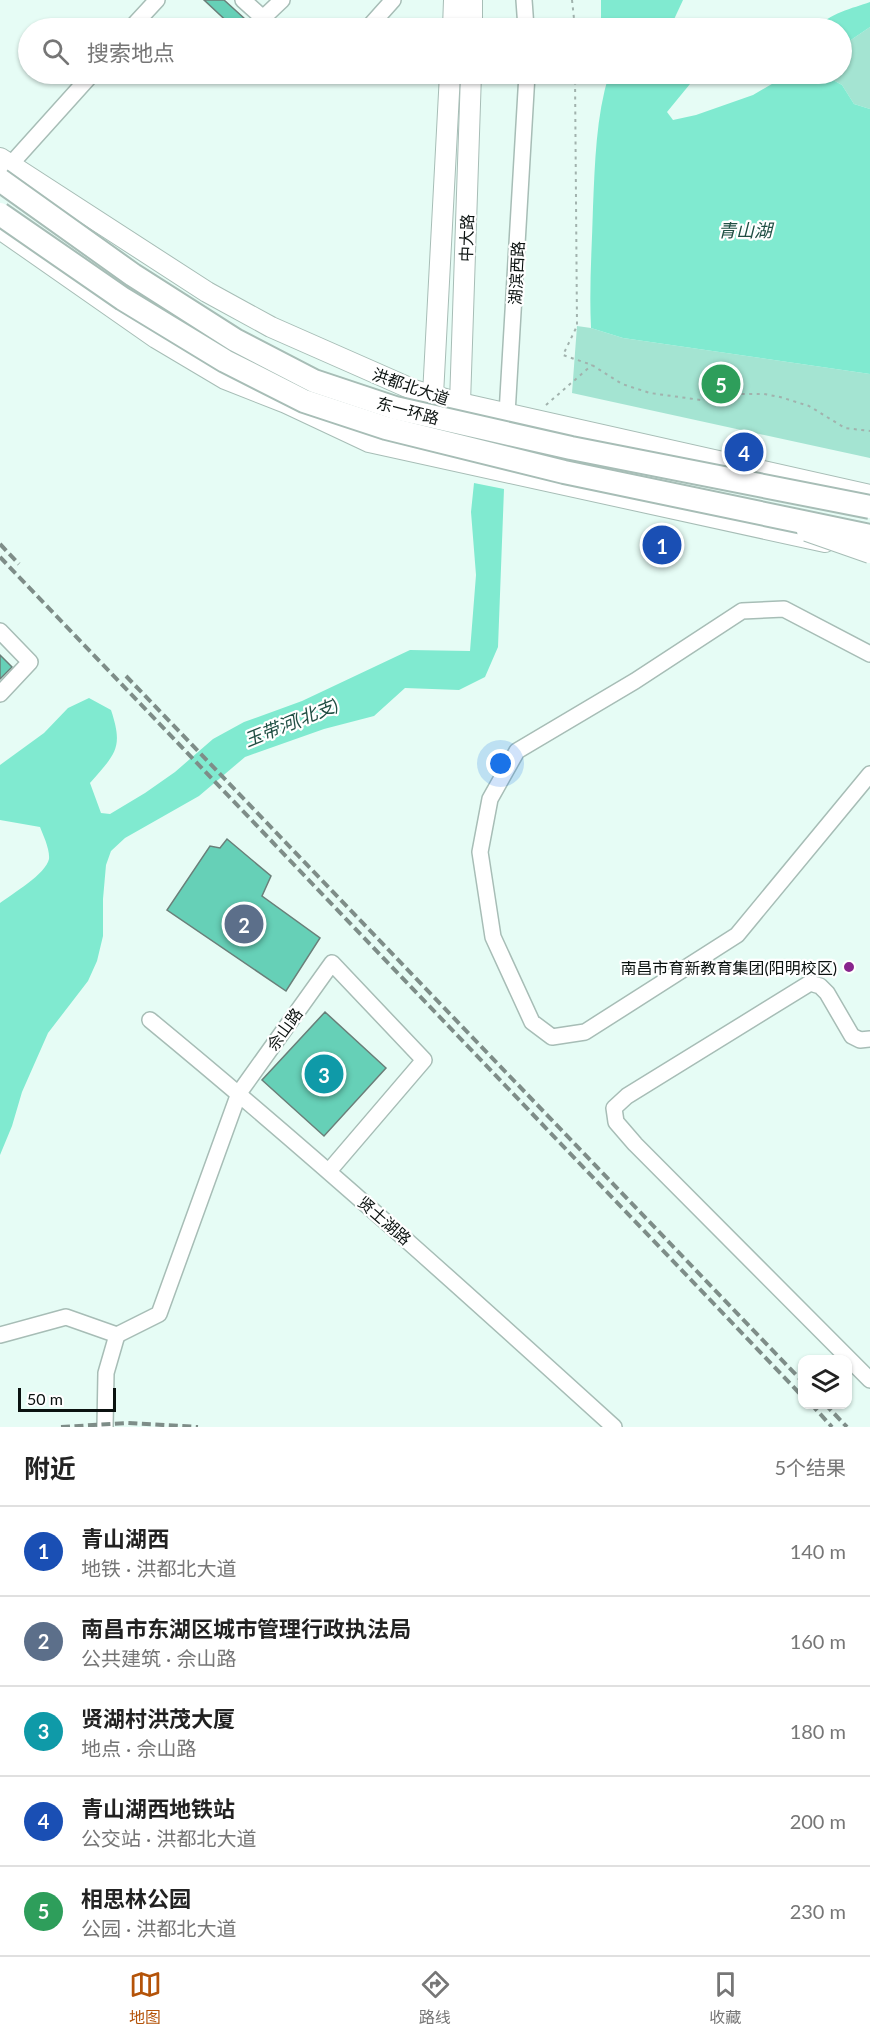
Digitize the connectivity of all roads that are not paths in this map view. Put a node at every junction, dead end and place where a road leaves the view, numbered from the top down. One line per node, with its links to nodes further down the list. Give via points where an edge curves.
1 (157, 0): 8 (street)
2 (243, 0): 3 (street, via 263,18)
3 (282, 0)
4 (393, 0): 9 (street)
5 (454, 0): 10 (main road)
6 (472, 0): 11 (main road)
7 (524, 0): 12 (street)
8 (141, 18)
9 (377, 18)
10 (453, 18)
11 (472, 18)
12 (525, 18)
13 (83, 84): 17 (street)
14 (449, 84): 20 (main road, 中大路)
15 (471, 84): 21 (main road, 中大路)
16 (526, 84): 22 (street, 湖滨西路)
17 (4, 168): 20 (main road, 洪都北大道, via 271,327); 25 (highway, 东一环路, bridge, via 133,274 216,328 314,381 395,408 571,448)
18 (0, 214): 26 (highway, 东一环路, bridge, via 204,349 304,401 408,434)
19 (0, 229): 23 (main road, via 156,338 225,379 369,442)
20 (433, 395): 21 (main road, 洪都北大道)
21 (460, 403): 22 (main road, 洪都北大道)
22 (507, 414): 23 (street, 湖滨西路); 24 (main road, 洪都北大道)
23 (501, 472): 28 (main road)
24 (870, 495)
25 (870, 507)
26 (750, 511): 27 (highway, 东一环路, bridge); 28 (main road, bridge)
27 (870, 536)
28 (870, 552)
29 (0, 630): 31 (street, via 30,662)
30 (870, 654): 32 (street, via 784,609 742,611 517,751 490,799 480,852 494,937 532,1022 552,1037 585,1032 737,935)
31 (0, 694)
32 (870, 774)
33 (150, 1020): 35 (street, 贤士湖路)
34 (870, 1039): 39 (street, via 852,1036 827,993 810,983 627,1096 614,1108 616,1122 635,1144)
35 (239, 1093): 36 (street, 贤士湖路); 36 (street, 佘山路, via 332,963 424,1060); 38 (street, 佘山路, via 159,1314)
36 (329, 1171): 41 (street, 贤士湖路)
37 (0, 1335): 38 (street, via 66,1317)
38 (117, 1335): 40 (street, via 106,1373)
39 (870, 1380)
40 (105, 1427)
41 (614, 1427)

